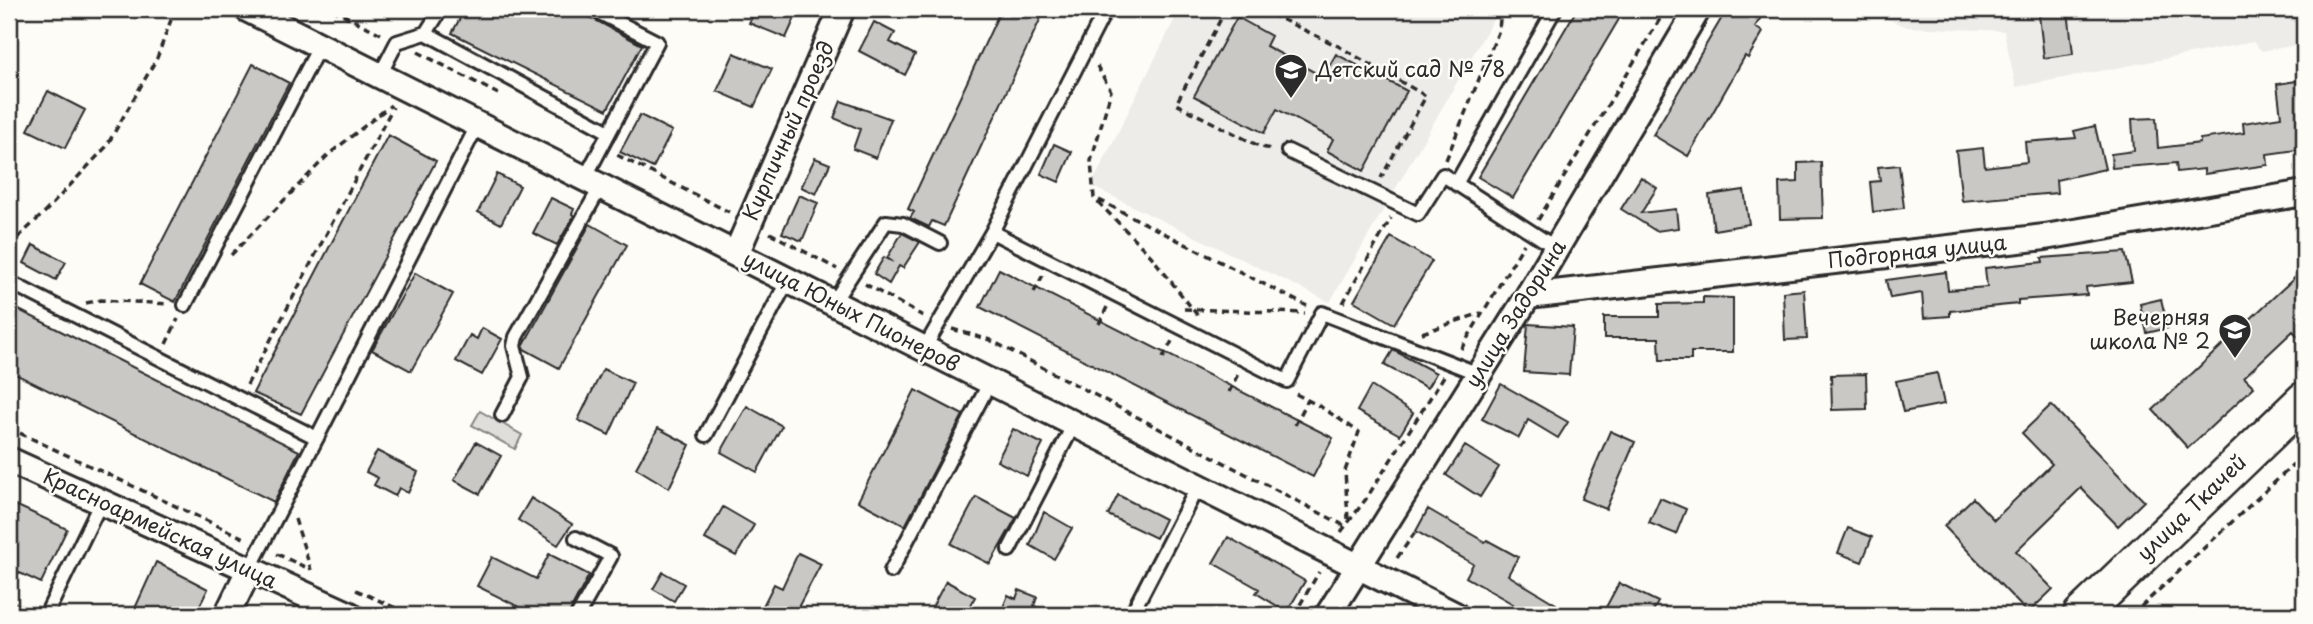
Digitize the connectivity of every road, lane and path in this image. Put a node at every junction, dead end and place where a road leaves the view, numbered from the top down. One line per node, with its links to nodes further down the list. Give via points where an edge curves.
1 (175, 9): 35 (path, via 157,58 106,147)
2 (247, 9): 16 (street, улица Юных Пионеров)
3 (332, 9): 15 (path)
4 (441, 9): 14 (lane)
5 (592, 9): 21 (lane, via 657,42)
6 (842, 9): 31 (street, Кирпичный проезд)
7 (1106, 9): 17 (lane)
8 (1226, 9): 23 (path, via 1176,104 1261,147)
9 (1260, 9): 27 (path, via 1426,96)
10 (1501, 9): 24 (path, via 1499,30 1446,156)
11 (1556, 9): 26 (lane)
12 (1666, 9): 33 (path)
13 (1698, 9): 36 (street, улица Задорина)
14 (426, 33): 15 (lane); 21 (lane)
15 (397, 41): 18 (lane); 19 (path)
16 (320, 45): 18 (street, улица Юных Пионеров); 47 (lane)
17 (1087, 49): 29 (path, via 1111,91 1091,161); 32 (lane)
18 (380, 75): 20 (street, улица Юных Пионеров)
19 (506, 98)
20 (478, 124): 25 (street, улица Юных Пионеров); 75 (lane)
21 (609, 132): 22 (lane)
22 (602, 148): 25 (lane); 31 (path)
23 (1288, 151): 27 (lane)
24 (1443, 175): 26 (lane); 30 (lane, via 1418,214)
25 (593, 182): 37 (street, улица Юных Пионеров); 70 (lane, via 516,337 522,377)
26 (1456, 184): 33 (lane)
27 (1374, 192): 30 (lane)
28 (2304, 193): 44 (street, Подгорная улица, via 2045,237)
29 (1094, 198): 50 (path, via 1151,256); 52 (path)
30 (1398, 204): 52 (path)
31 (749, 222): 37 (street, Кирпичный проезд); 40 (path)
32 (992, 232): 48 (lane); 53 (lane)
33 (1531, 232): 36 (lane); 51 (path)
34 (940, 243): 40 (lane, via 903,224 886,222)
35 (9, 246)
36 (1556, 248): 44 (street, улица Задорина)
37 (736, 254): 41 (street, улица Юных Пионеров)
38 (223, 263): 66 (path, via 328,155 396,102)
39 (1047, 267): 43 (path)
40 (852, 277): 46 (lane); 53 (path)
41 (788, 280): 46 (street, улица Юных Пионеров); 74 (lane)
42 (9, 282): 49 (lane)
43 (1034, 292)
44 (1528, 296): 63 (street, улица Задорина)
45 (1111, 300): 54 (path)
46 (833, 303): 57 (street, улица Юных Пионеров)
47 (185, 305): 49 (path, via 101,300); 59 (path)
48 (1139, 306): 50 (path); 58 (lane)
49 (60, 308): 59 (lane)
50 (1193, 309): 52 (path); 58 (path)
51 (1483, 312): 56 (path); 61 (path)
52 (1328, 316): 56 (lane); 58 (lane, via 1286,381)
53 (939, 324): 57 (lane); 82 (path, via 990,340)
54 (1099, 324)
55 (1176, 333): 60 (path)
56 (1395, 342): 61 (lane)
57 (925, 347): 64 (street, улица Юных Пионеров)
58 (1222, 348)
59 (159, 358): 66 (lane)
60 (1163, 358)
61 (1452, 364): 63 (lane); 81 (path)
62 (1242, 366): 65 (path)
63 (1479, 374): 89 (street, улица Задорина)
64 (990, 382): 71 (street, улица Юных Пионеров); 92 (lane)
65 (1229, 392)
66 (240, 399): 75 (lane)
67 (1308, 400): 72 (path)
68 (2304, 400): 105 (street, улица Ткачей)
69 (1321, 407): 81 (path, via 1359,432 1345,471)
70 (502, 415)
71 (1074, 424): 78 (street, улица Юных Пионеров); 87 (lane)
72 (1294, 425)
73 (9, 428): 86 (path)
74 (706, 435)
75 (317, 438): 79 (lane)
76 (2304, 455): 106 (path)
77 (9, 460): 80 (street, Красноармейская улица)
78 (1198, 486): 89 (street, улица Юных Пионеров); 101 (lane)
79 (289, 493): 86 (lane); 86 (path, via 311,570)
80 (101, 502): 91 (street, Красноармейская улица); 96 (lane)
81 (1348, 521): 82 (path)
82 (1345, 526): 84 (path)
83 (1416, 531): 88 (path)
84 (1341, 533)
85 (576, 538): 100 (lane, via 611,556)
86 (261, 546): 91 (lane)
87 (1009, 550)
88 (1397, 558)
89 (1358, 566): 103 (street, улица Задорина); 104 (street, улица Юных Пионеров)
90 (1321, 568): 102 (path)
91 (249, 569): 97 (street); 98 (street, Красноармейская улица)
92 (891, 571)
93 (349, 587): 99 (path)
94 (9, 609): 95 (lane)
95 (22, 615)
96 (46, 615)
97 (227, 615)
98 (350, 615)
99 (411, 615)
100 (578, 615)
101 (1131, 615)
102 (1294, 615)
103 (1328, 615)
104 (1455, 615)
105 (2081, 615)
106 (2132, 615)

